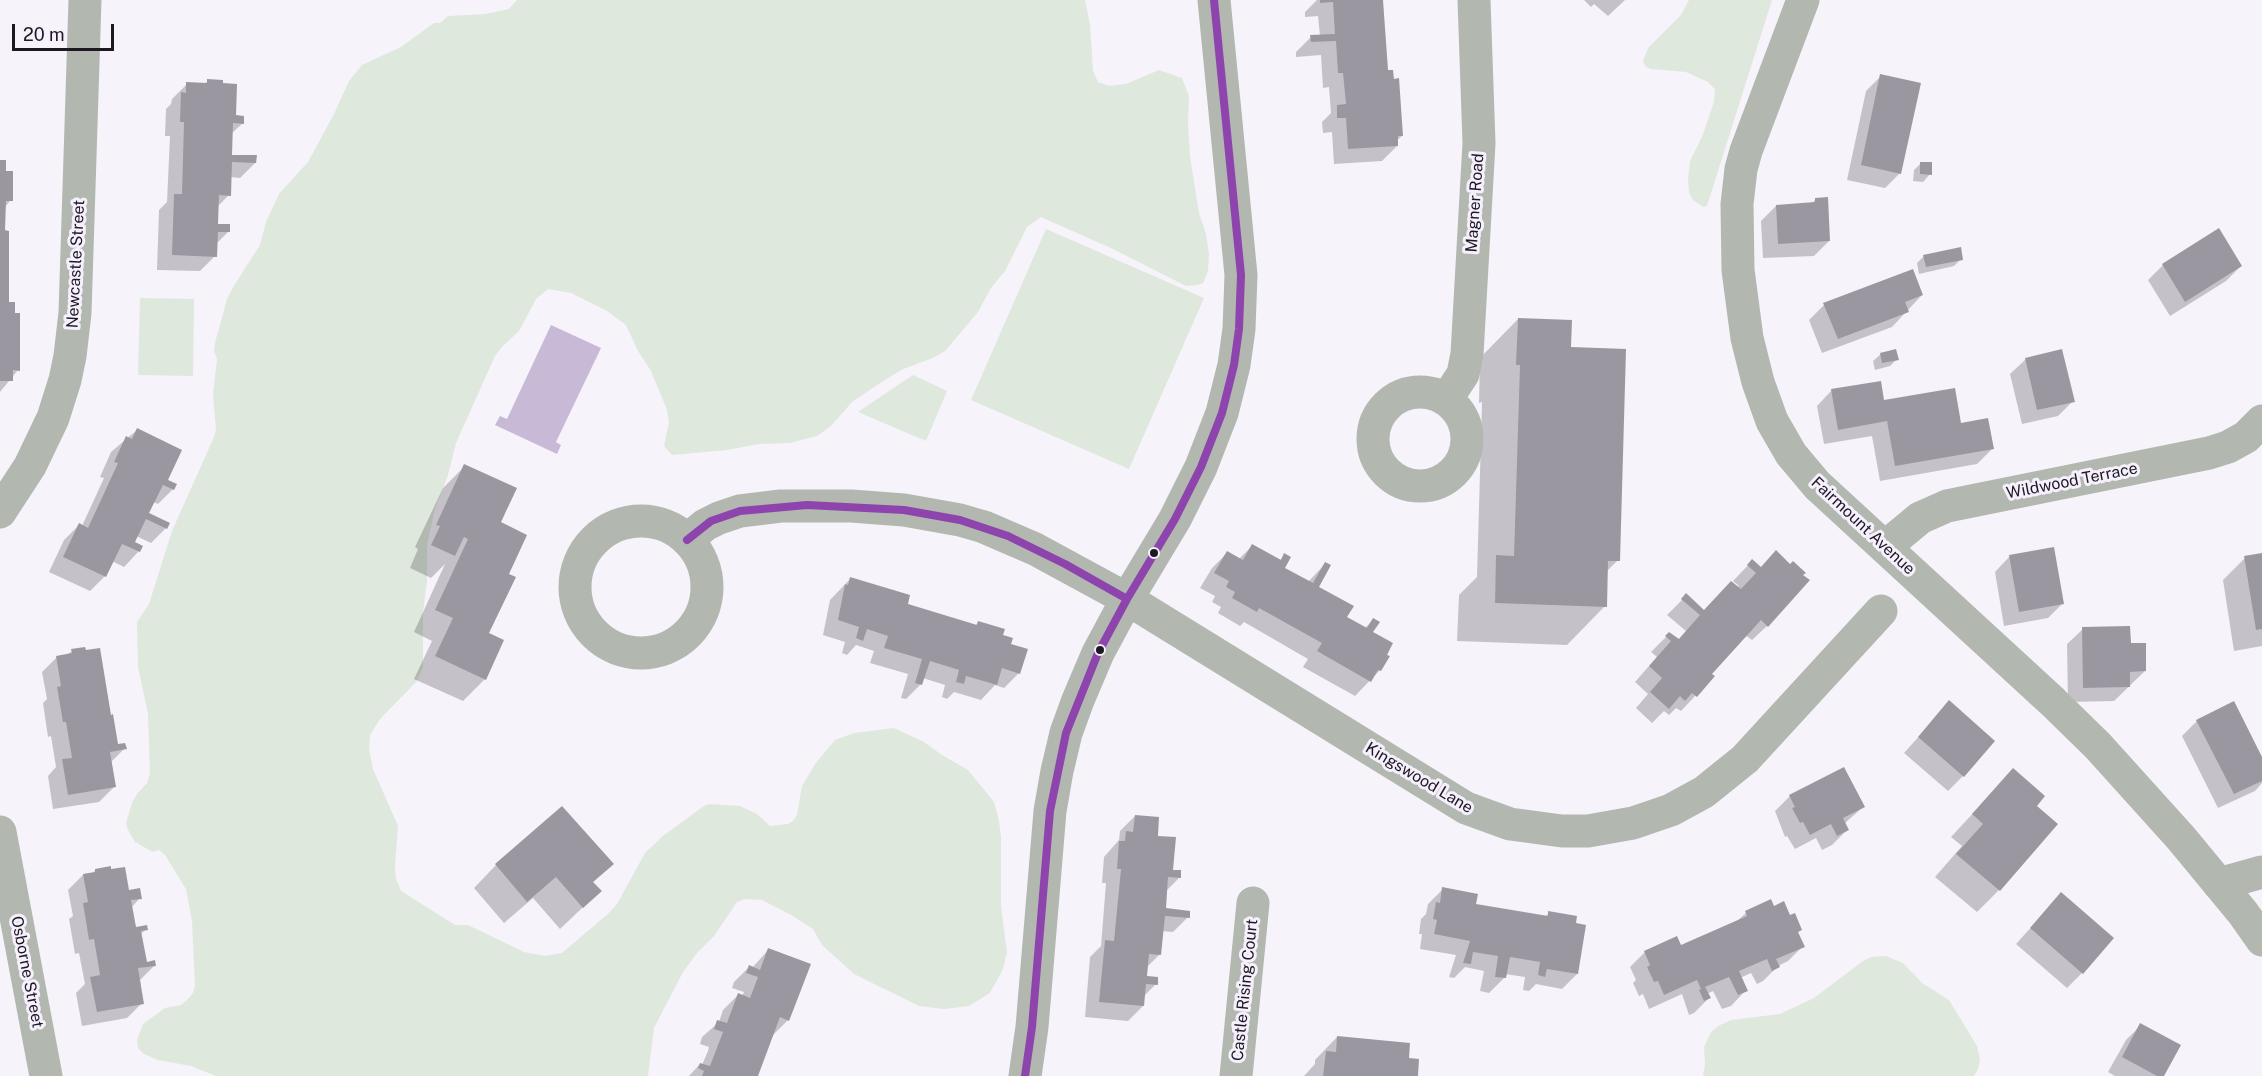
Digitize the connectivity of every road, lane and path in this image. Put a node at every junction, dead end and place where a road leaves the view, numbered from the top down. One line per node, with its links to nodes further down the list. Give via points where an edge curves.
1 (85, 0): 7 (street, Newcastle Street, via 75,313 70,356 53,418 30,466)
2 (1214, 0): 10 (street, via 1241,275 1236,348 1222,413 1201,467)
3 (1474, 0): 5 (street, Magner Road, via 1479,143 1467,354 1463,374)
4 (1803, 0): 9 (street, Fairmount Avenue, via 1746,151 1738,186 1738,270 1747,338 1765,405 1787,447 1817,485)
5 (1446, 400)
6 (2262, 421): 9 (street, Wildwood Terrace, via 2246,437 2209,453 1947,506 1920,518)
7 (0, 512)
8 (687, 540): 10 (street, Kingswood Lane, via 711,521 740,512 807,505 904,510 960,520 1008,536)
9 (1885, 547): 14 (street, Fairmount Avenue, via 2098,746)
10 (1127, 599): 11 (street, Kingswood Lane, via 1466,808 1510,824 1562,831 1633,823 1671,810 1704,792 1745,759); 18 (street, via 1087,677 1057,771)
11 (1881, 611)
12 (0, 832): 17 (street, Osborne Street)
13 (2262, 872): 14 (street)
14 (2218, 884): 16 (street, Fairmount Avenue)
15 (1253, 903): 19 (street, Castle Rising Court)
16 (2262, 940)
17 (46, 1076)
18 (1025, 1076)
19 (1236, 1076)

